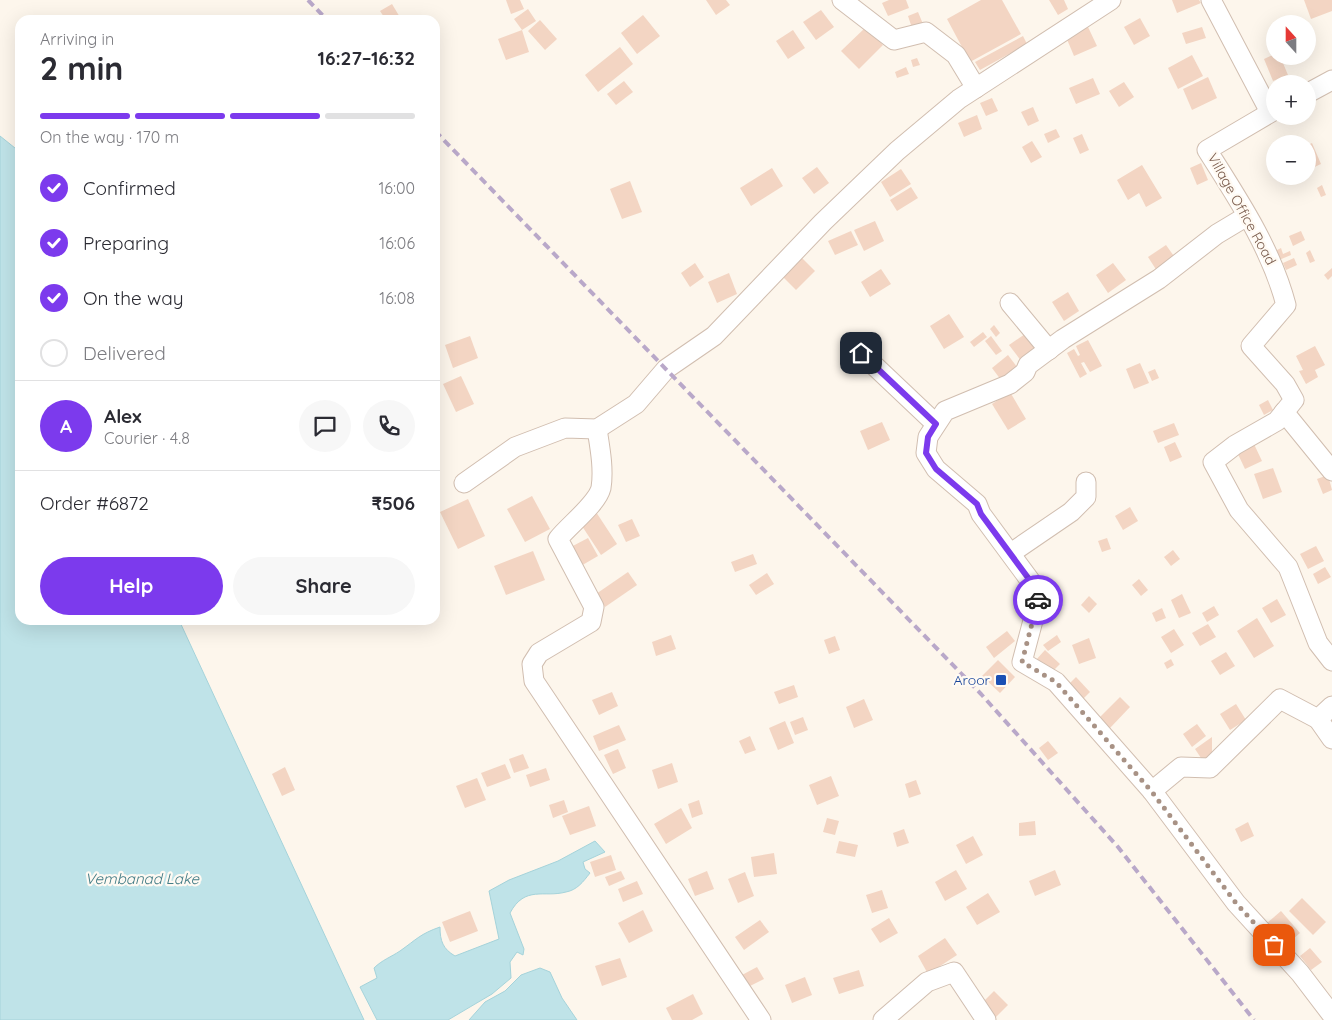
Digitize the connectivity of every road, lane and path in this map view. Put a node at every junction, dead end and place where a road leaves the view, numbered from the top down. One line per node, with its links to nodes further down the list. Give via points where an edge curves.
1 (842, 0): 5 (street, via 894,40 926,32 956,55)
2 (1111, 0): 5 (street)
3 (1211, 0): 7 (street)
4 (1332, 80): 6 (street)
5 (976, 88): 15 (street, via 897,151 823,222 714,336 666,369 636,404)
6 (1316, 89)
7 (1266, 100)
8 (1266, 115): 9 (street, Village Office Road, via 1207,150)
9 (1247, 216): 11 (street, via 1217,234 1159,279); 13 (street, Village Office Road, via 1278,275 1286,305 1251,346 1285,384 1294,400)
10 (1010, 303): 11 (street)
11 (1049, 350): 14 (street, via 1010,384 945,411)
12 (861, 353): 14 (street)
13 (1284, 412): 16 (street); 20 (street, via 1277,421 1226,450 1213,462 1239,510 1288,567 1318,643)
14 (936, 424): 19 (street, via 928,437 926,453 936,469 977,504)
15 (598, 429): 18 (street, via 565,428 515,447); 26 (street, via 602,462 600,490 558,539 594,607 591,622 539,653 532,664 534,681)
16 (1332, 471)
17 (1086, 482): 19 (street, via 1086,497 1071,512)
18 (464, 483)
19 (1011, 553): 24 (street, via 1040,594 1022,662 1056,682)
20 (1332, 661)
21 (1332, 706): 22 (street)
22 (1318, 719): 23 (street); 24 (street, via 1280,699 1210,768 1181,767)
23 (1332, 739)
24 (1152, 792): 25 (street, via 1236,903 1300,973)
25 (1332, 1015)
26 (761, 1020)
27 (883, 1020): 28 (street, via 927,982 954,972)
28 (986, 1020)

